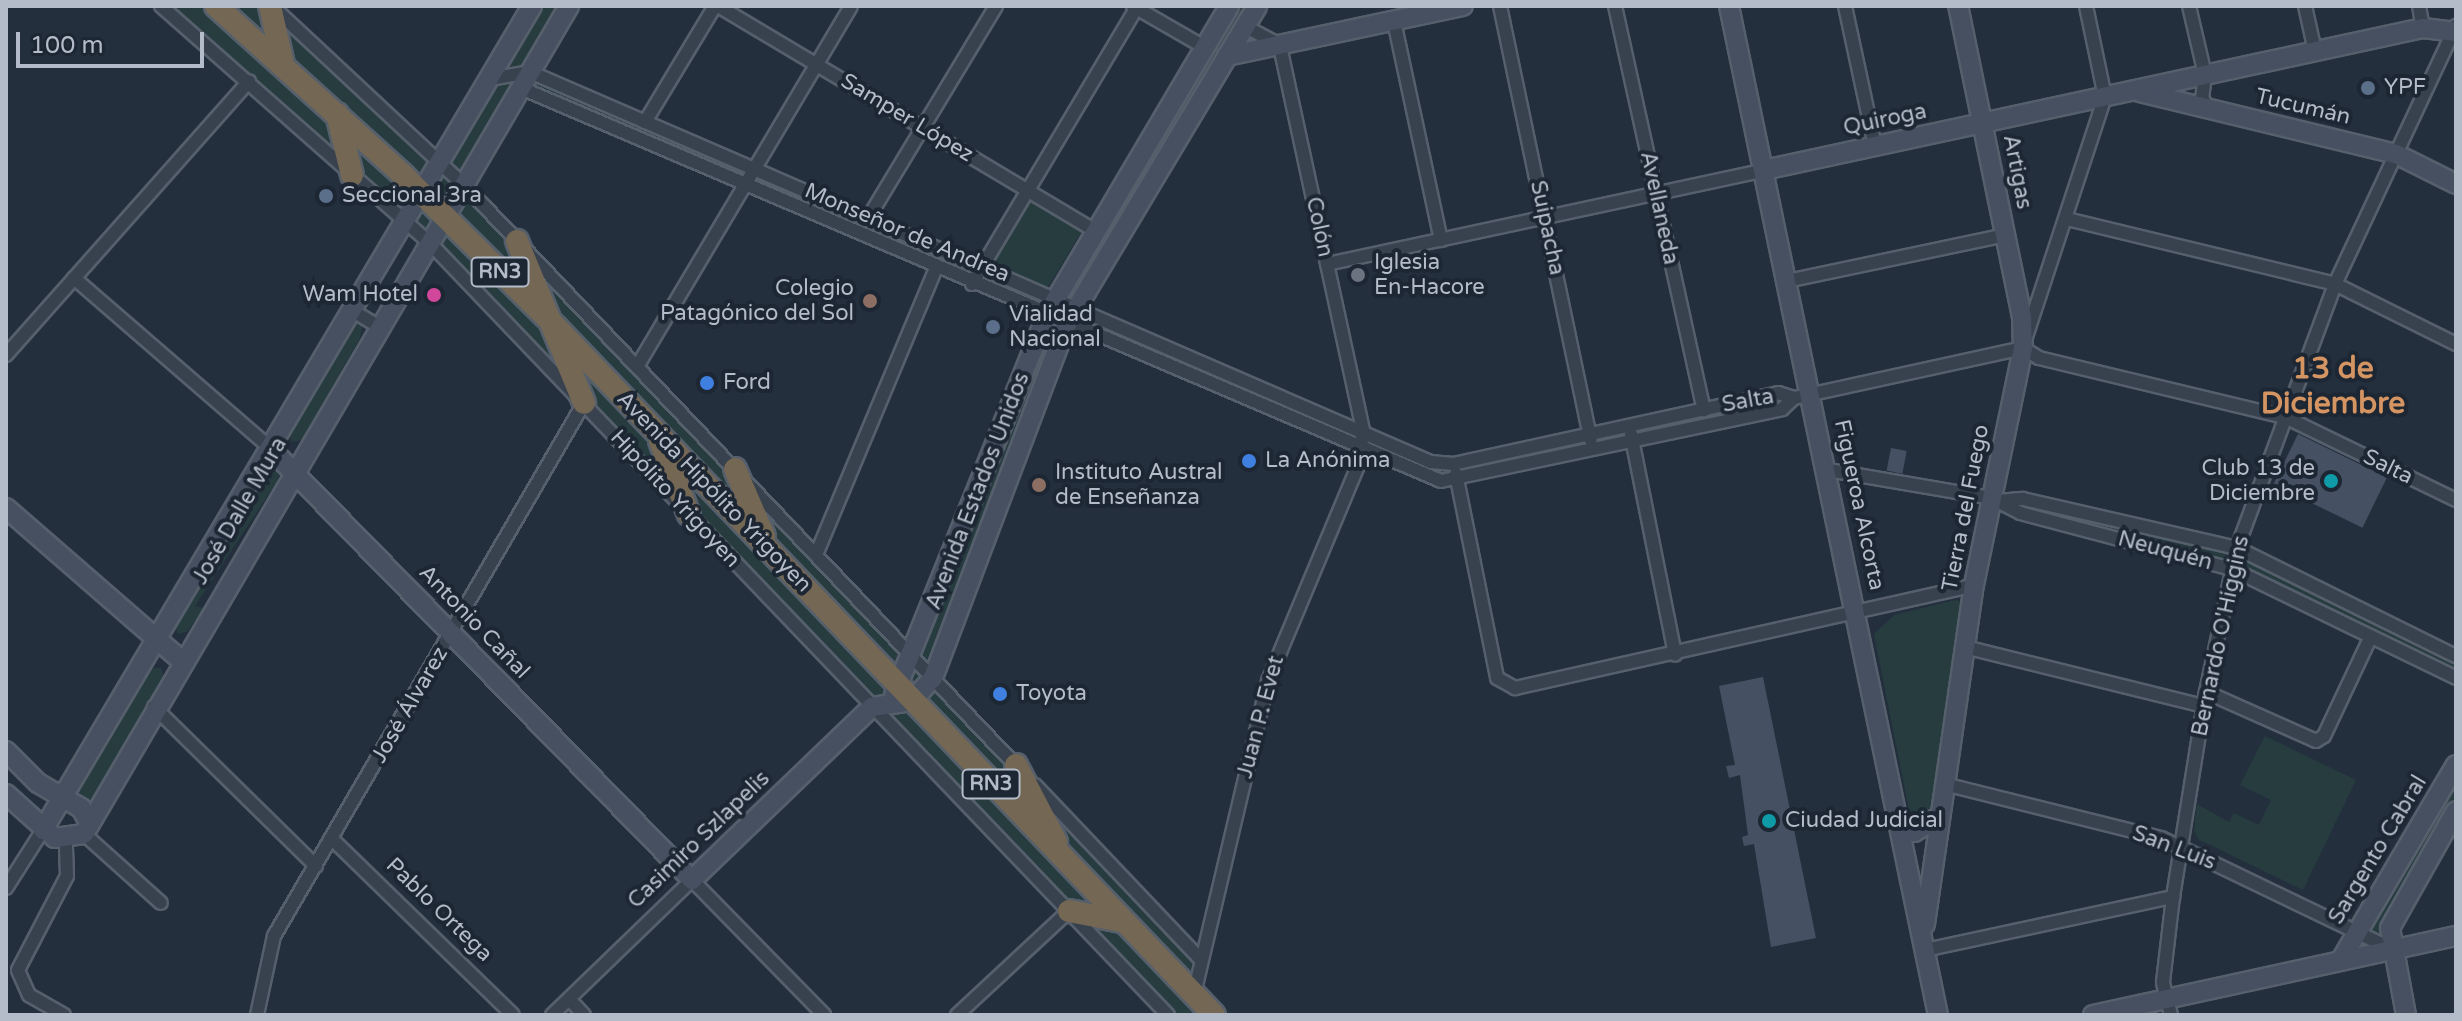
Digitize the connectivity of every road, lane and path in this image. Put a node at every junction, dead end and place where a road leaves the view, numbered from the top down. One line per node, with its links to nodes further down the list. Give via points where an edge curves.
1 (161, 6): 35 (street, Hipólito Yrigoyen)
2 (216, 6): 30 (highway, Avenida Hipólito Yrigoyen / RN3)
3 (271, 6): 30 (highway); 45 (street)
4 (532, 6): 33 (street, José Dalle Mura)
5 (569, 6): 34 (street, José Dalle Mura)
6 (717, 6): 31 (street, Samper López); 40 (street)
7 (851, 6): 31 (street)
8 (996, 6): 42 (street)
9 (1229, 6): 27 (street, Avenida Estados Unidos)
10 (1257, 6): 23 (street, Avenida Estados Unidos)
11 (1463, 6): 22 (street)
12 (1500, 6): 57 (street, Suipacha)
13 (1615, 6): 54 (street, Avellaneda)
14 (1729, 6): 47 (street, Figueroa Alcorta)
15 (1845, 6): 43 (street)
16 (1958, 6): 41 (street, Artigas)
17 (2086, 6): 37 (street)
18 (2189, 6): 32 (street)
19 (2305, 6): 28 (street)
20 (2419, 6): 24 (street)
21 (1136, 7): 27 (street); 52 (street)
22 (1394, 21): 26 (street); 62 (street)
23 (1245, 26): 26 (street); 29 (street, Avenida Estados Unidos)
24 (2423, 28): 25 (street, Quiroga); 28 (street, Quiroga)
25 (2455, 30): 44 (street, Bernardo O'Higgins)
26 (1280, 45): 29 (street); 66 (street, Colón)
27 (1204, 47): 60 (street, Avenida Estados Unidos)
28 (2315, 51): 32 (street, Quiroga)
29 (1227, 56): 73 (street, Avenida Estados Unidos)
30 (283, 64): 39 (highway, Avenida Hipólito Yrigoyen / RN3)
31 (817, 64): 42 (street, Samper López); 46 (street)
32 (2205, 75): 36 (street, Quiroga); 38 (street, via 2202,98)
33 (490, 79): 34 (street); 45 (street, José Dalle Mura)
34 (525, 80): 40 (street, Monseñor de Andrea); 50 (street, José Dalle Mura); 51 (street, Monseñor de Andrea)
35 (249, 81): 48 (street, Hipólito Yrigoyen); 68 (street)
36 (2134, 91): 37 (street, Quiroga); 38 (street, Tucumán)
37 (2105, 97): 41 (street, Quiroga); 58 (street, Tierra del Fuego)
38 (2209, 110): 44 (street, Tucumán)
39 (336, 113): 48 (highway); 53 (highway, Avenida Hipólito Yrigoyen / RN3)
40 (645, 122): 46 (street, Monseñor de Andrea)
41 (1983, 123): 43 (street, Quiroga); 61 (street, Artigas)
42 (924, 128): 52 (street, Samper López); 55 (street)
43 (1875, 146): 47 (street, Quiroga)
44 (2396, 154): 49 (street, Tucumán); 71 (street, Bernardo O'Higgins)
45 (441, 164): 50 (street); 53 (street, José Dalle Mura)
46 (754, 169): 51 (street); 55 (street, Monseñor de Andrea)
47 (1764, 170): 54 (street, Quiroga); 69 (street, Figueroa Alcorta)
48 (352, 175): 59 (street, Hipólito Yrigoyen)
49 (2456, 184)
50 (464, 185): 56 (street, José Dalle Mura); 64 (street)
51 (743, 187): 67 (street, Monseñor de Andrea); 82 (street)
52 (1029, 191): 60 (street, Samper López); 65 (street)
53 (423, 194): 56 (highway, Avenida Hipólito Yrigoyen / RN3); 59 (street, José Dalle Mura)
54 (1656, 194): 57 (street, Quiroga); 85 (street, Avellaneda)
55 (870, 215): 65 (street, Monseñor de Andrea)
56 (445, 217): 63 (street, José Dalle Mura); 78 (highway, Avenida Hipólito Yrigoyen / RN3)
57 (1544, 218): 62 (street, Quiroga); 90 (street, Suipacha)
58 (2067, 219): 71 (street); 80 (street, Tierra del Fuego)
59 (407, 222): 63 (street, Hipólito Yrigoyen); 74 (street, José Dalle Mura)
60 (1096, 231): 72 (street, Avenida Estados Unidos)
61 (2005, 235): 69 (street); 80 (street, Artigas)
62 (1441, 240): 66 (street, Quiroga)
63 (428, 241): 77 (street, José Dalle Mura); 84 (street, Hipólito Yrigoyen)
64 (517, 241): 78 (highway); 82 (street)
65 (985, 264): 70 (street); 72 (street, Monseñor de Andrea)
66 (1327, 264): 88 (street, Colón)
67 (936, 268): 70 (street, Monseñor de Andrea); 105 (street)
68 (74, 278): 81 (street); 92 (street, Antonio Cañal)
69 (1787, 281): 83 (street, Figueroa Alcorta)
70 (972, 284): 75 (street, Monseñor de Andrea)
71 (2335, 284): 79 (street); 86 (street, Bernardo O'Higgins)
72 (1057, 297): 73 (street, Monseñor de Andrea); 75 (street, Avenida Estados Unidos)
73 (1078, 305): 76 (street, Avenida Estados Unidos); 88 (street, Monseñor de Andrea)
74 (353, 311): 77 (street); 92 (street, José Dalle Mura)
75 (1046, 316): 76 (street, Monseñor de Andrea); 114 (street, Avenida Estados Unidos)
76 (1067, 324): 93 (street, Monseñor de Andrea); 117 (street, Avenida Estados Unidos)
77 (378, 326): 95 (street, José Dalle Mura)
78 (556, 327): 84 (highway); 89 (highway, Avenida Hipólito Yrigoyen / RN3)
79 (2456, 344)
80 (2023, 348): 83 (street, Salta); 86 (street, Salta, via 2039,358); 99 (street, Tierra del Fuego)
81 (6, 355)
82 (638, 365): 96 (street)
83 (1803, 396): 85 (street, Salta, via 1778,393); 91 (street, Salta, via 1782,409); 97 (street, Figueroa Alcorta)
84 (584, 403): 102 (street, Hipólito Yrigoyen); 109 (street, José Álvarez)
85 (1704, 410): 87 (street, Salta)
86 (2285, 417): 100 (street, Salta); 103 (street, Bernardo O'Higgins)
87 (1629, 425): 90 (street, Salta); 91 (street)
88 (1363, 430): 93 (street, Colón); 98 (street, Monseñor de Andrea)
89 (657, 433): 102 (highway); 104 (highway, Avenida Hipólito Yrigoyen / RN3)
90 (1590, 433): 94 (street, Suipacha); 98 (street, Salta)
91 (1632, 442): 94 (street, Salta); 113 (street)
92 (270, 448): 95 (street, Antonio Cañal); 111 (street, José Dalle Mura)
93 (1361, 448): 98 (street, Monseñor de Andrea, via 1441,481); 150 (street, Juan P. Evet, via 1270,672)
94 (1594, 451): 98 (street, Salta)
95 (293, 468): 109 (street, Antonio Cañal); 116 (street, José Dalle Mura)
96 (735, 469): 104 (highway); 105 (street)
97 (1828, 470): 99 (street); 108 (street, Figueroa Alcorta)
98 (1455, 472): 113 (street, via 1504,686)
99 (1995, 499): 103 (street, Neuquén, via 2023,499); 106 (street, Neuquén, via 2020,513); 107 (street, Tierra del Fuego)
100 (2456, 500)
101 (6, 508): 111 (street)
102 (689, 515): 123 (street, Hipólito Yrigoyen)
103 (2237, 548): 106 (street, Bernardo O'Higgins); 115 (street, Neuquén)
104 (771, 552): 120 (highway, Avenida Hipólito Yrigoyen / RN3)
105 (816, 555): 114 (street)
106 (2232, 569): 110 (street, Neuquén); 119 (street, Bernardo O'Higgins)
107 (1974, 585): 108 (street); 112 (street, Tierra del Fuego)
108 (1858, 612): 113 (street); 132 (street, Figueroa Alcorta)
109 (451, 634): 135 (street, José Álvarez); 140 (street, Antonio Cañal)
110 (2371, 636): 118 (street, Neuquén); 119 (street, via 2316,741)
111 (157, 639): 116 (street); 129 (street, José Dalle Mura)
112 (1965, 647): 121 (street); 127 (street, Tierra del Fuego)
113 (1675, 655)
114 (912, 656): 117 (street); 120 (street, Avenida Estados Unidos)
115 (2456, 656)
116 (181, 660): 122 (street, José Dalle Mura)
117 (933, 678): 120 (street, Avenida Estados Unidos); 125 (street)
118 (2456, 678)
119 (2206, 692): 121 (street, Bernardo O'Higgins)
120 (906, 694): 123 (street, Casimiro Szlapelis); 139 (highway, Avenida Hipólito Yrigoyen / RN3)
121 (2203, 706): 137 (street, Bernardo O'Higgins)
122 (154, 707): 133 (street, José Dalle Mura); 138 (street)
123 (878, 707): 140 (street, Casimiro Szlapelis); 144 (street, Hipólito Yrigoyen)
124 (6, 751): 129 (street, via 38,783)
125 (1016, 765): 139 (highway); 150 (street)
126 (2456, 765): 146 (street, Sargento Cabral)
127 (1944, 784): 131 (street, Tierra del Fuego); 137 (street, San Luis)
128 (6, 794): 134 (street)
129 (65, 798): 133 (street); 134 (street, José Dalle Mura)
130 (2456, 811): 149 (street, via 2390,928)
131 (1939, 817): 132 (street, via 1914,832); 148 (street, Tierra del Fuego)
132 (1899, 824): 148 (street, Figueroa Alcorta)
133 (87, 829): 136 (street); 143 (street)
134 (43, 830): 136 (street); 141 (street)
135 (332, 839): 138 (street, José Álvarez); 157 (street, Pablo Ortega)
136 (66, 841): 155 (street, via 67,876 18,970 29,995)
137 (2181, 846): 142 (street, Bernardo O'Higgins); 146 (street, San Luis)
138 (316, 866): 156 (street, José Álvarez, via 269,947)
139 (1069, 868): 145 (highway, Avenida Hipólito Yrigoyen / RN3)
140 (692, 880): 152 (street, Casimiro Szlapelis); 160 (street, Antonio Cañal)
141 (6, 888)
142 (2173, 897): 148 (street); 154 (street, Bernardo O'Higgins)
143 (161, 903)
144 (1069, 911): 145 (highway); 161 (street); 162 (street, Hipólito Yrigoyen)
145 (1121, 921): 153 (highway, Avenida Hipólito Yrigoyen / RN3)
146 (2357, 932): 149 (street, San Luis); 151 (street, Sargento Cabral)
147 (2456, 936): 149 (street)
148 (1924, 945): 164 (street, Figueroa Alcorta)
149 (2392, 949): 151 (street); 166 (street)
150 (1201, 960): 153 (street, Juan P. Evet)
151 (2341, 960): 154 (street)
152 (569, 999): 158 (street, Casimiro Szlapelis); 159 (street)
153 (1200, 1006): 163 (highway, Avenida Hipólito Yrigoyen / RN3)
154 (2169, 1007): 165 (street)
155 (64, 1015)
156 (257, 1015)
157 (513, 1015)
158 (552, 1015)
159 (584, 1015)
160 (824, 1015)
161 (957, 1015)
162 (1168, 1015)
163 (1214, 1015)
164 (1938, 1015)
165 (2093, 1015)
166 (2406, 1015)

